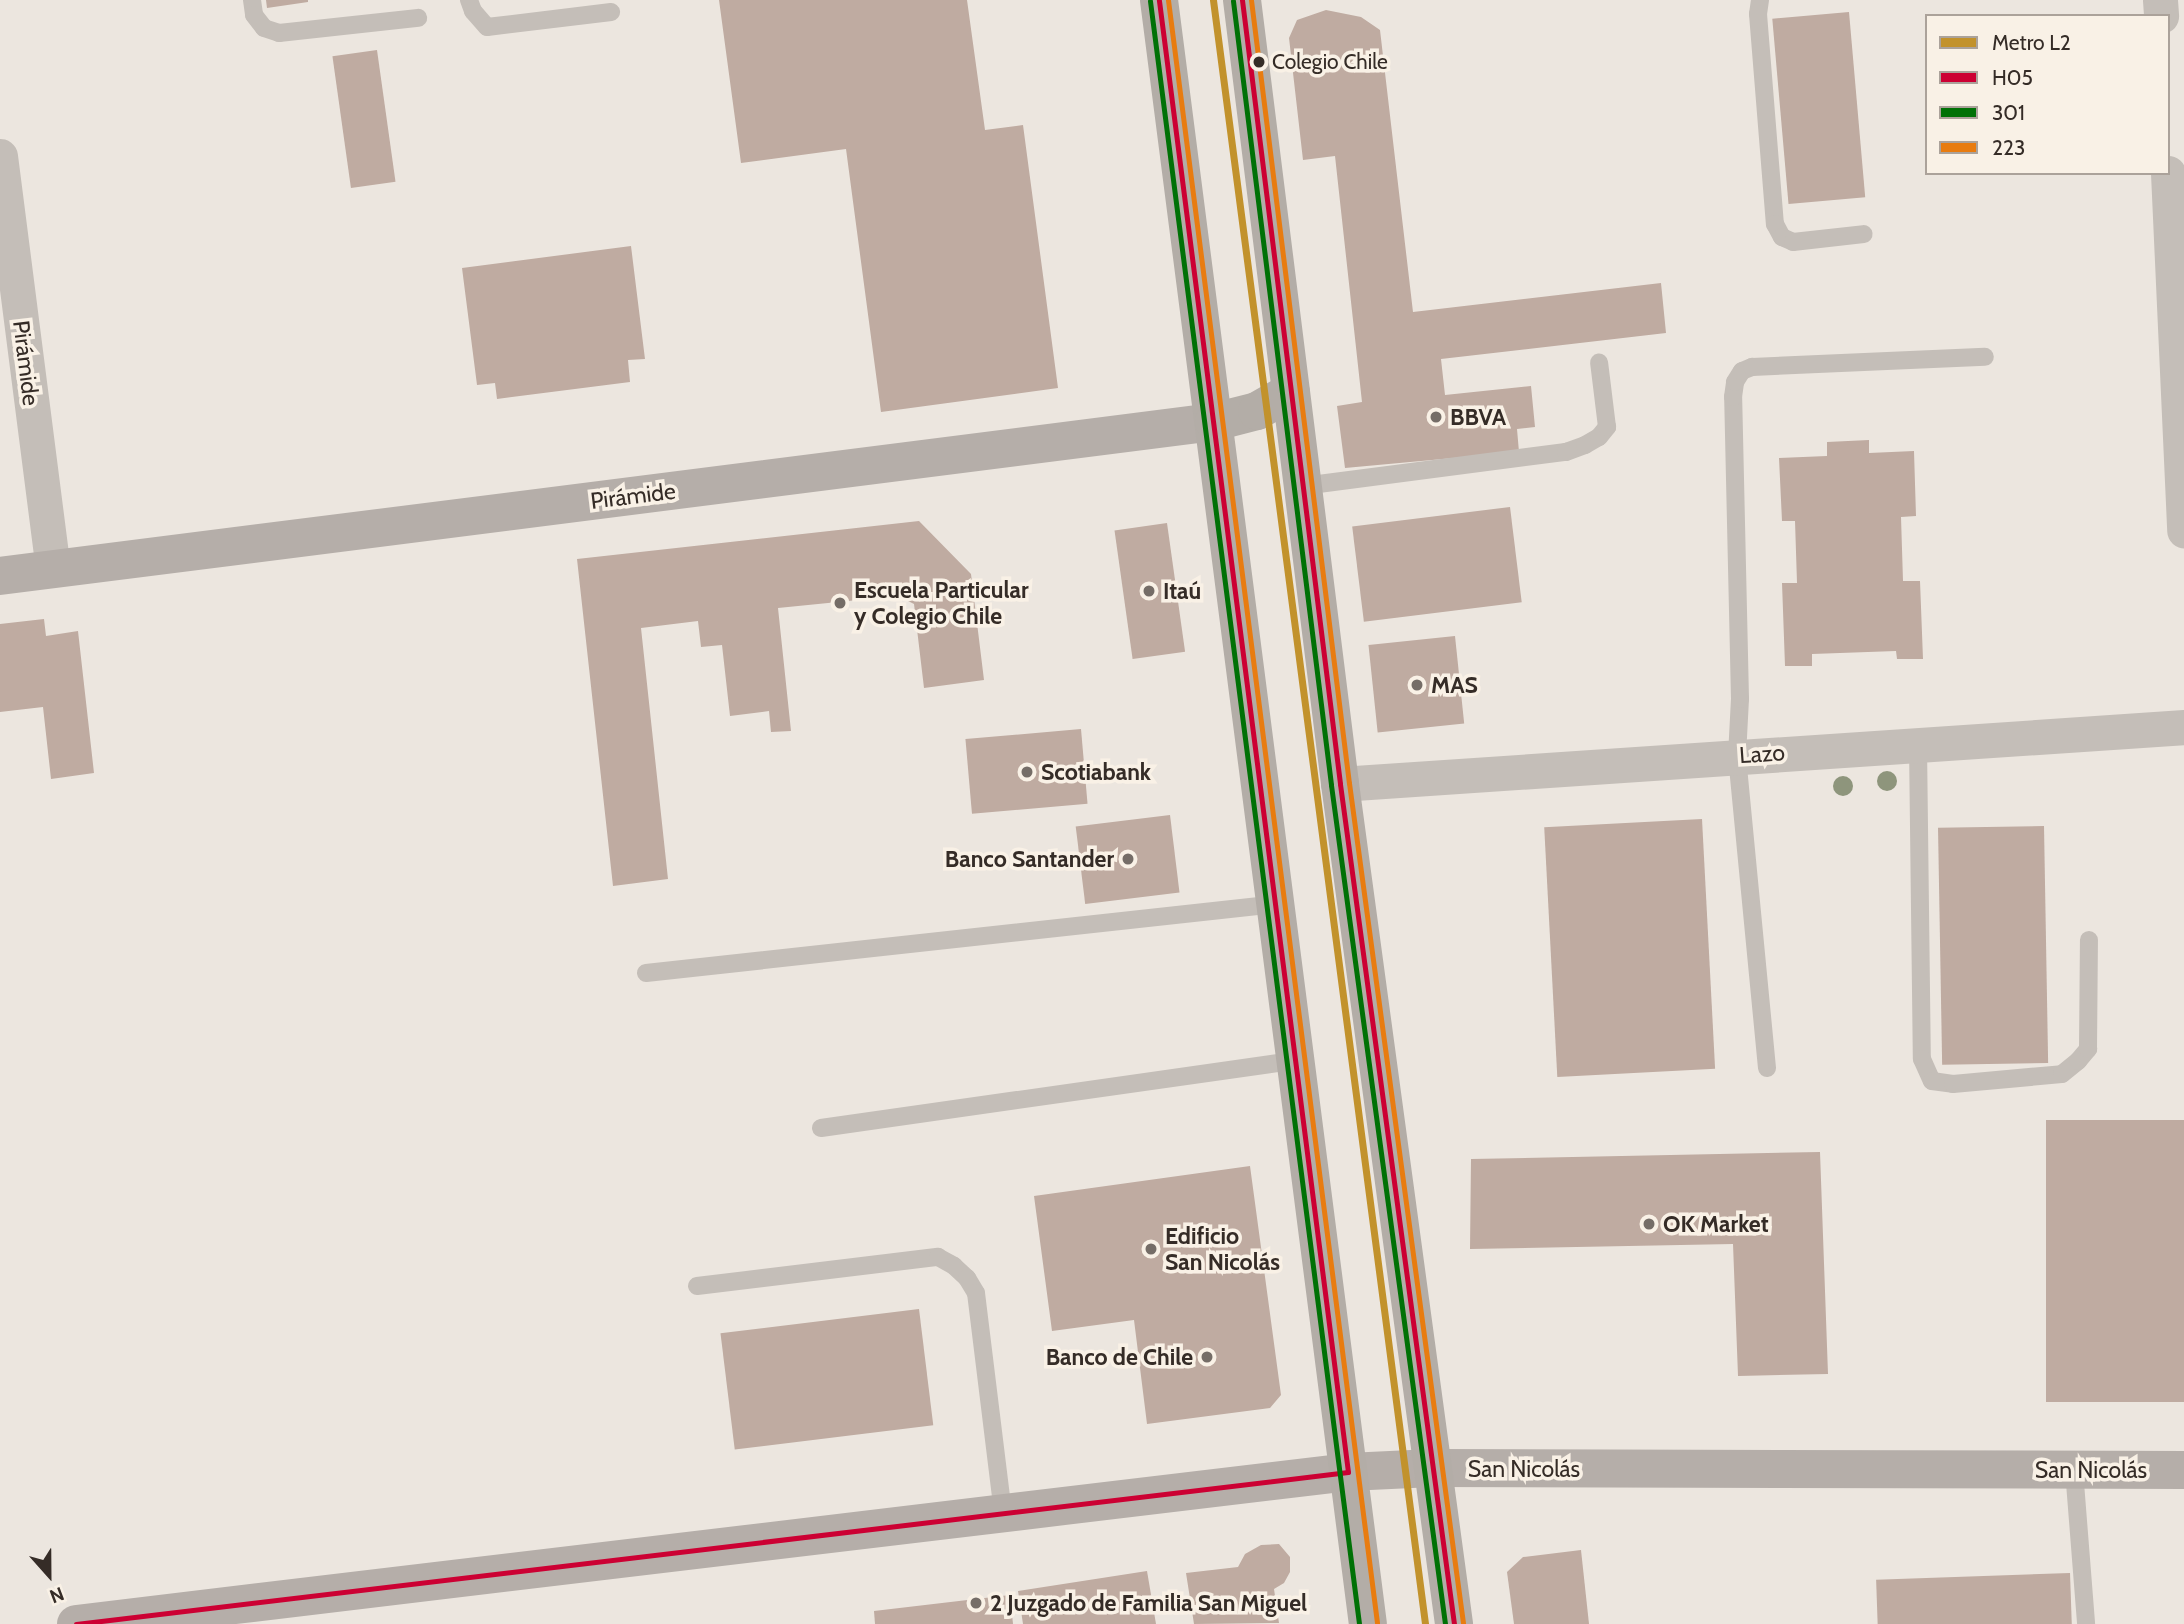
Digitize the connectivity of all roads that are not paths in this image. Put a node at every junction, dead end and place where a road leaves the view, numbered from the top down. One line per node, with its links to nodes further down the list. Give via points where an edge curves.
1 (252, 0): 7 (lane, via 254,15 264,28 279,33)
2 (469, 0): 6 (lane, via 487,27)
3 (1159, 0): 14 (main road)
4 (1242, 0): 13 (main road)
5 (1760, 0): 10 (lane, via 1775,224 1782,237 1793,242)
6 (611, 12)
7 (418, 18)
8 (0, 156): 17 (street, Pirámide)
9 (2168, 175): 16 (street)
10 (1864, 234)
11 (1985, 357): 21 (lane, via 1752,367 1742,371 1735,382)
12 (1599, 362): 15 (lane, via 1607,427 1585,445 1566,452)
13 (1291, 391): 14 (main road, via 1257,411); 15 (main road)
14 (1214, 422): 17 (street, Pirámide); 23 (main road)
15 (1303, 486): 22 (main road)
16 (2184, 531)
17 (53, 569): 18 (street, Pirámide)
18 (0, 576)
19 (2184, 727): 20 (street, Lazo)
20 (1918, 745): 21 (street, Lazo); 24 (lane, via 1922,1059 1931,1081 1953,1084 2062,1074 2078,1061 2088,1049)
21 (1737, 755): 22 (street, Lazo); 27 (lane)
22 (1340, 784): 30 (main road)
23 (1276, 904): 25 (lane); 26 (main road)
24 (2089, 940)
25 (646, 973)
26 (1296, 1060): 28 (lane); 33 (main road)
27 (1767, 1068)
28 (821, 1128)
29 (697, 1286): 34 (lane, via 938,1257 954,1266 976,1293)
30 (1433, 1468): 31 (street, San Nicolás); 33 (street, San Nicolás); 38 (main road)
31 (2074, 1470): 32 (street, San Nicolás); 39 (lane)
32 (2184, 1470)
33 (1348, 1472): 34 (street, San Nicolás); 37 (main road)
34 (1003, 1513): 35 (street, San Nicolás)
35 (125, 1621): 36 (street, San Nicolás)
36 (76, 1624)
37 (1368, 1624)
38 (1454, 1624)
39 (2086, 1624)

